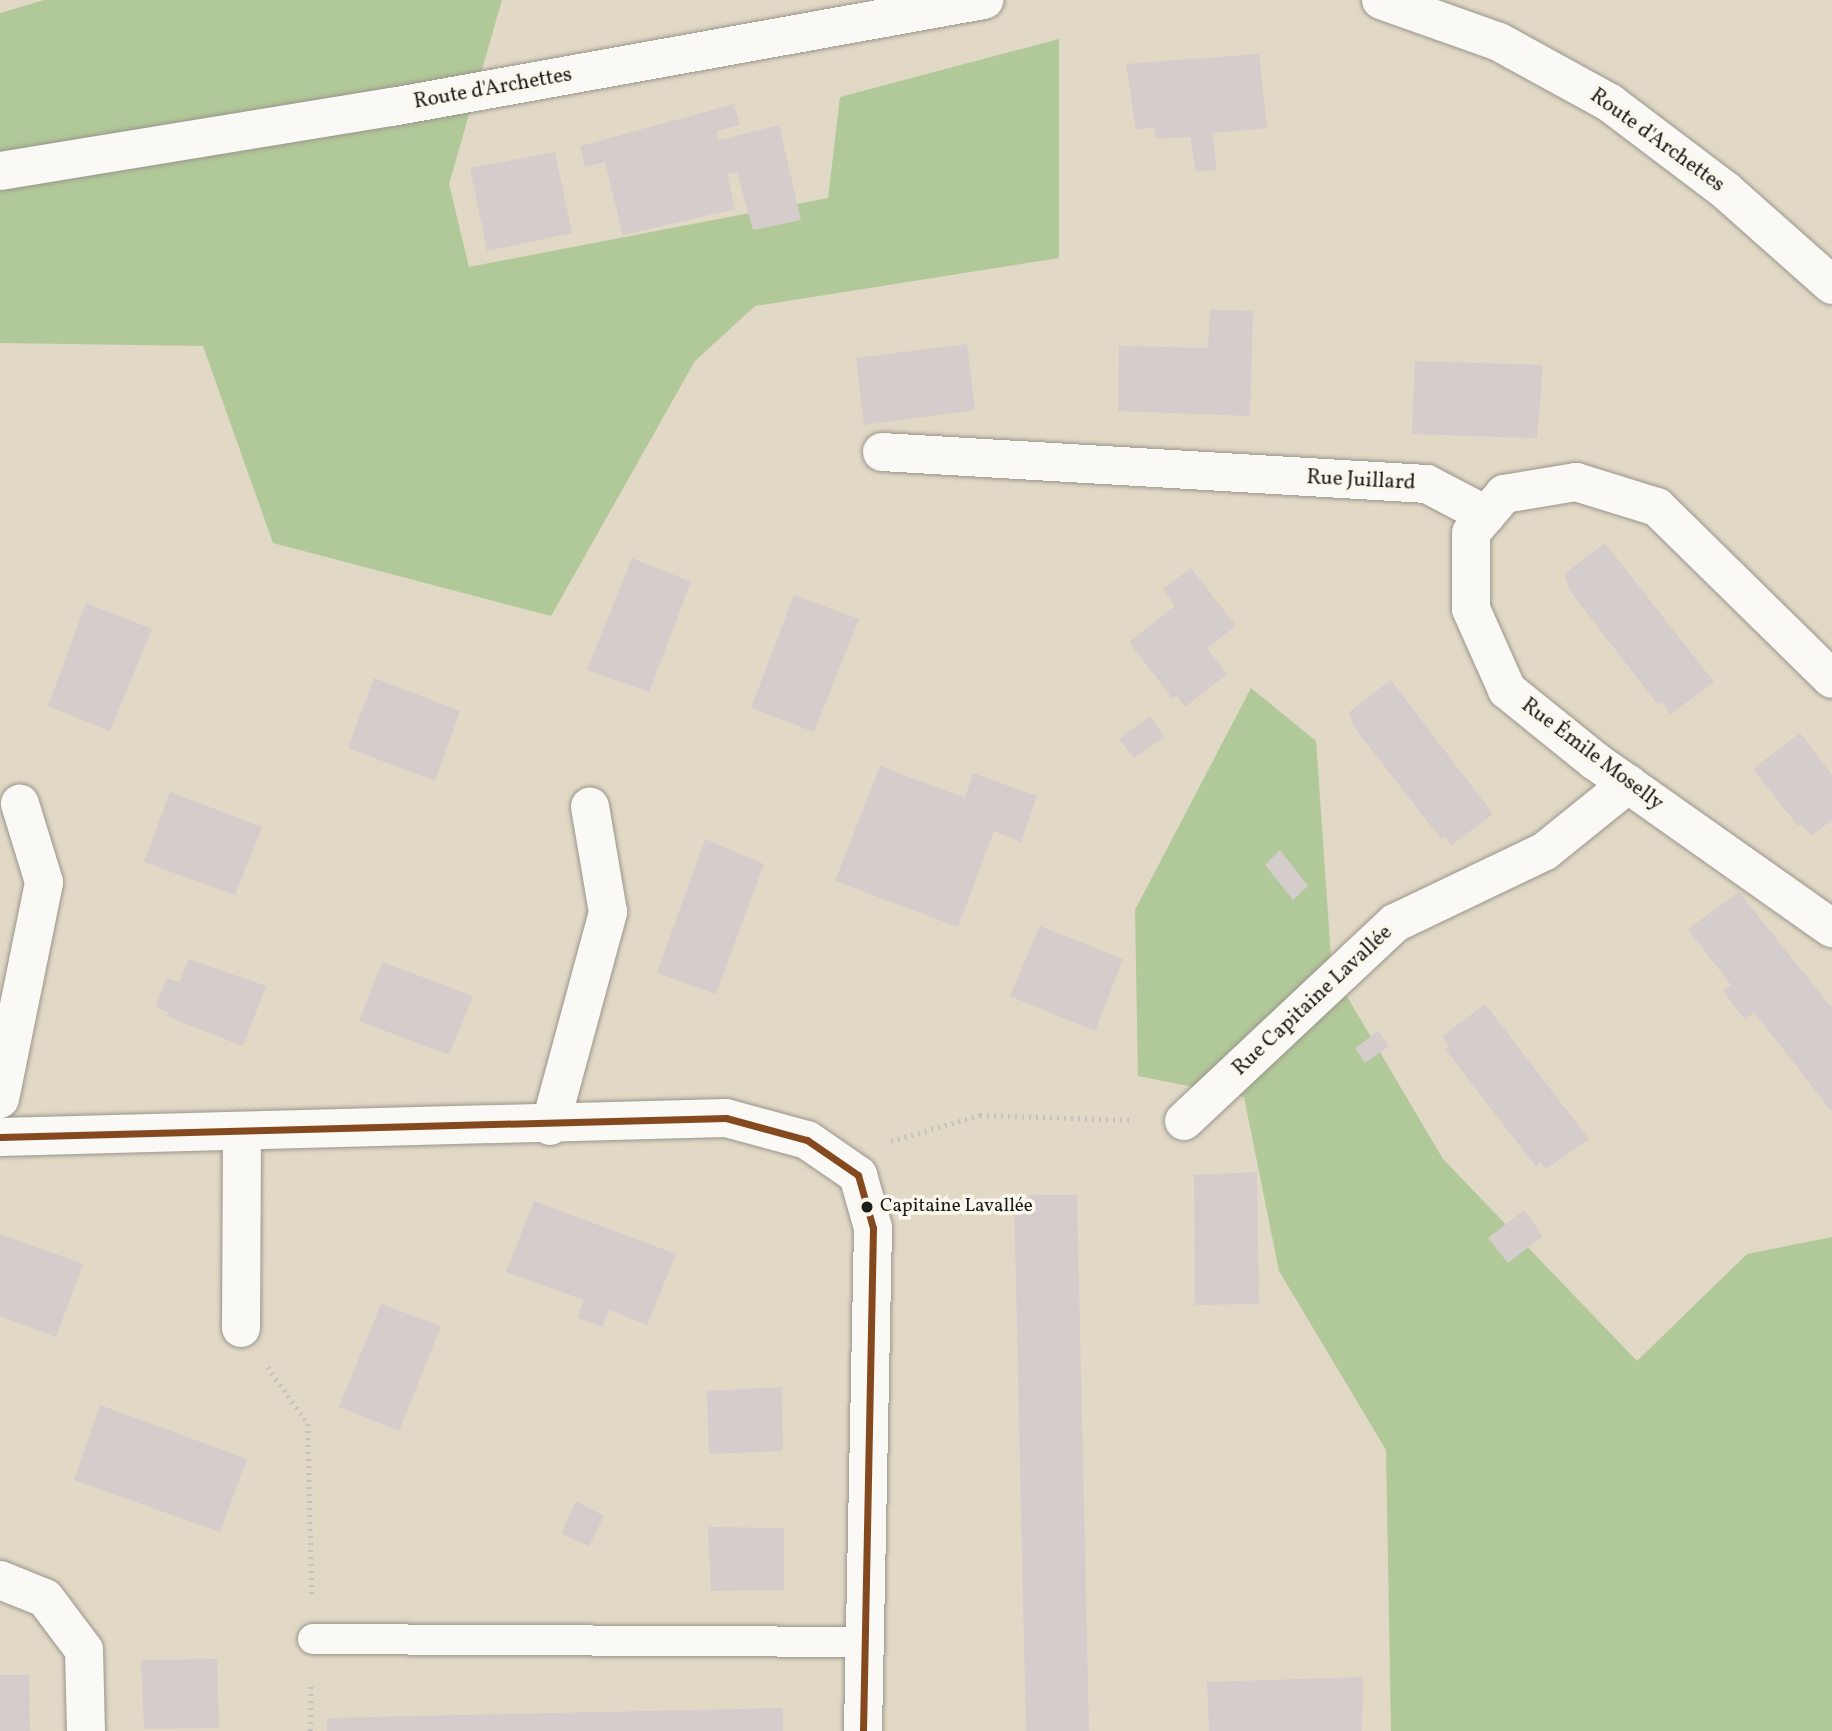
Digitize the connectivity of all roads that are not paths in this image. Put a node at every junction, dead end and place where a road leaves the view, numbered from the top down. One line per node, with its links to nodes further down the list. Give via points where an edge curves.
1 (985, 0): 3 (street, Route d'Archettes, via 392,107)
2 (1381, 0): 4 (street, Route d'Archettes, via 1499,42 1610,103 1726,190)
3 (0, 171)
4 (1832, 285)
5 (882, 452): 6 (street, Rue Juillard, via 1427,484)
6 (1486, 515): 7 (street, via 1503,494 1576,482 1657,507); 8 (street, Rue Émile Moselly, via 1472,533 1471,609 1507,690)
7 (1832, 679)
8 (1628, 784): 11 (street, Rue Émile Moselly); 13 (street, Rue Capitaine Lavallée, via 1545,851 1395,923)
9 (20, 804): 12 (street, via 44,882)
10 (590, 807): 14 (street, via 608,912)
11 (1832, 928)
12 (0, 1099)
13 (1184, 1121)
14 (550, 1126): 15 (street); 20 (street, via 726,1118 807,1140 846,1166 873,1228)
15 (242, 1133): 16 (street); 17 (street)
16 (0, 1137)
17 (241, 1328)
18 (0, 1580): 21 (street, via 45,1598 84,1650)
19 (313, 1639): 20 (lane)
20 (864, 1642): 22 (street)
21 (86, 1731)
22 (863, 1731)

